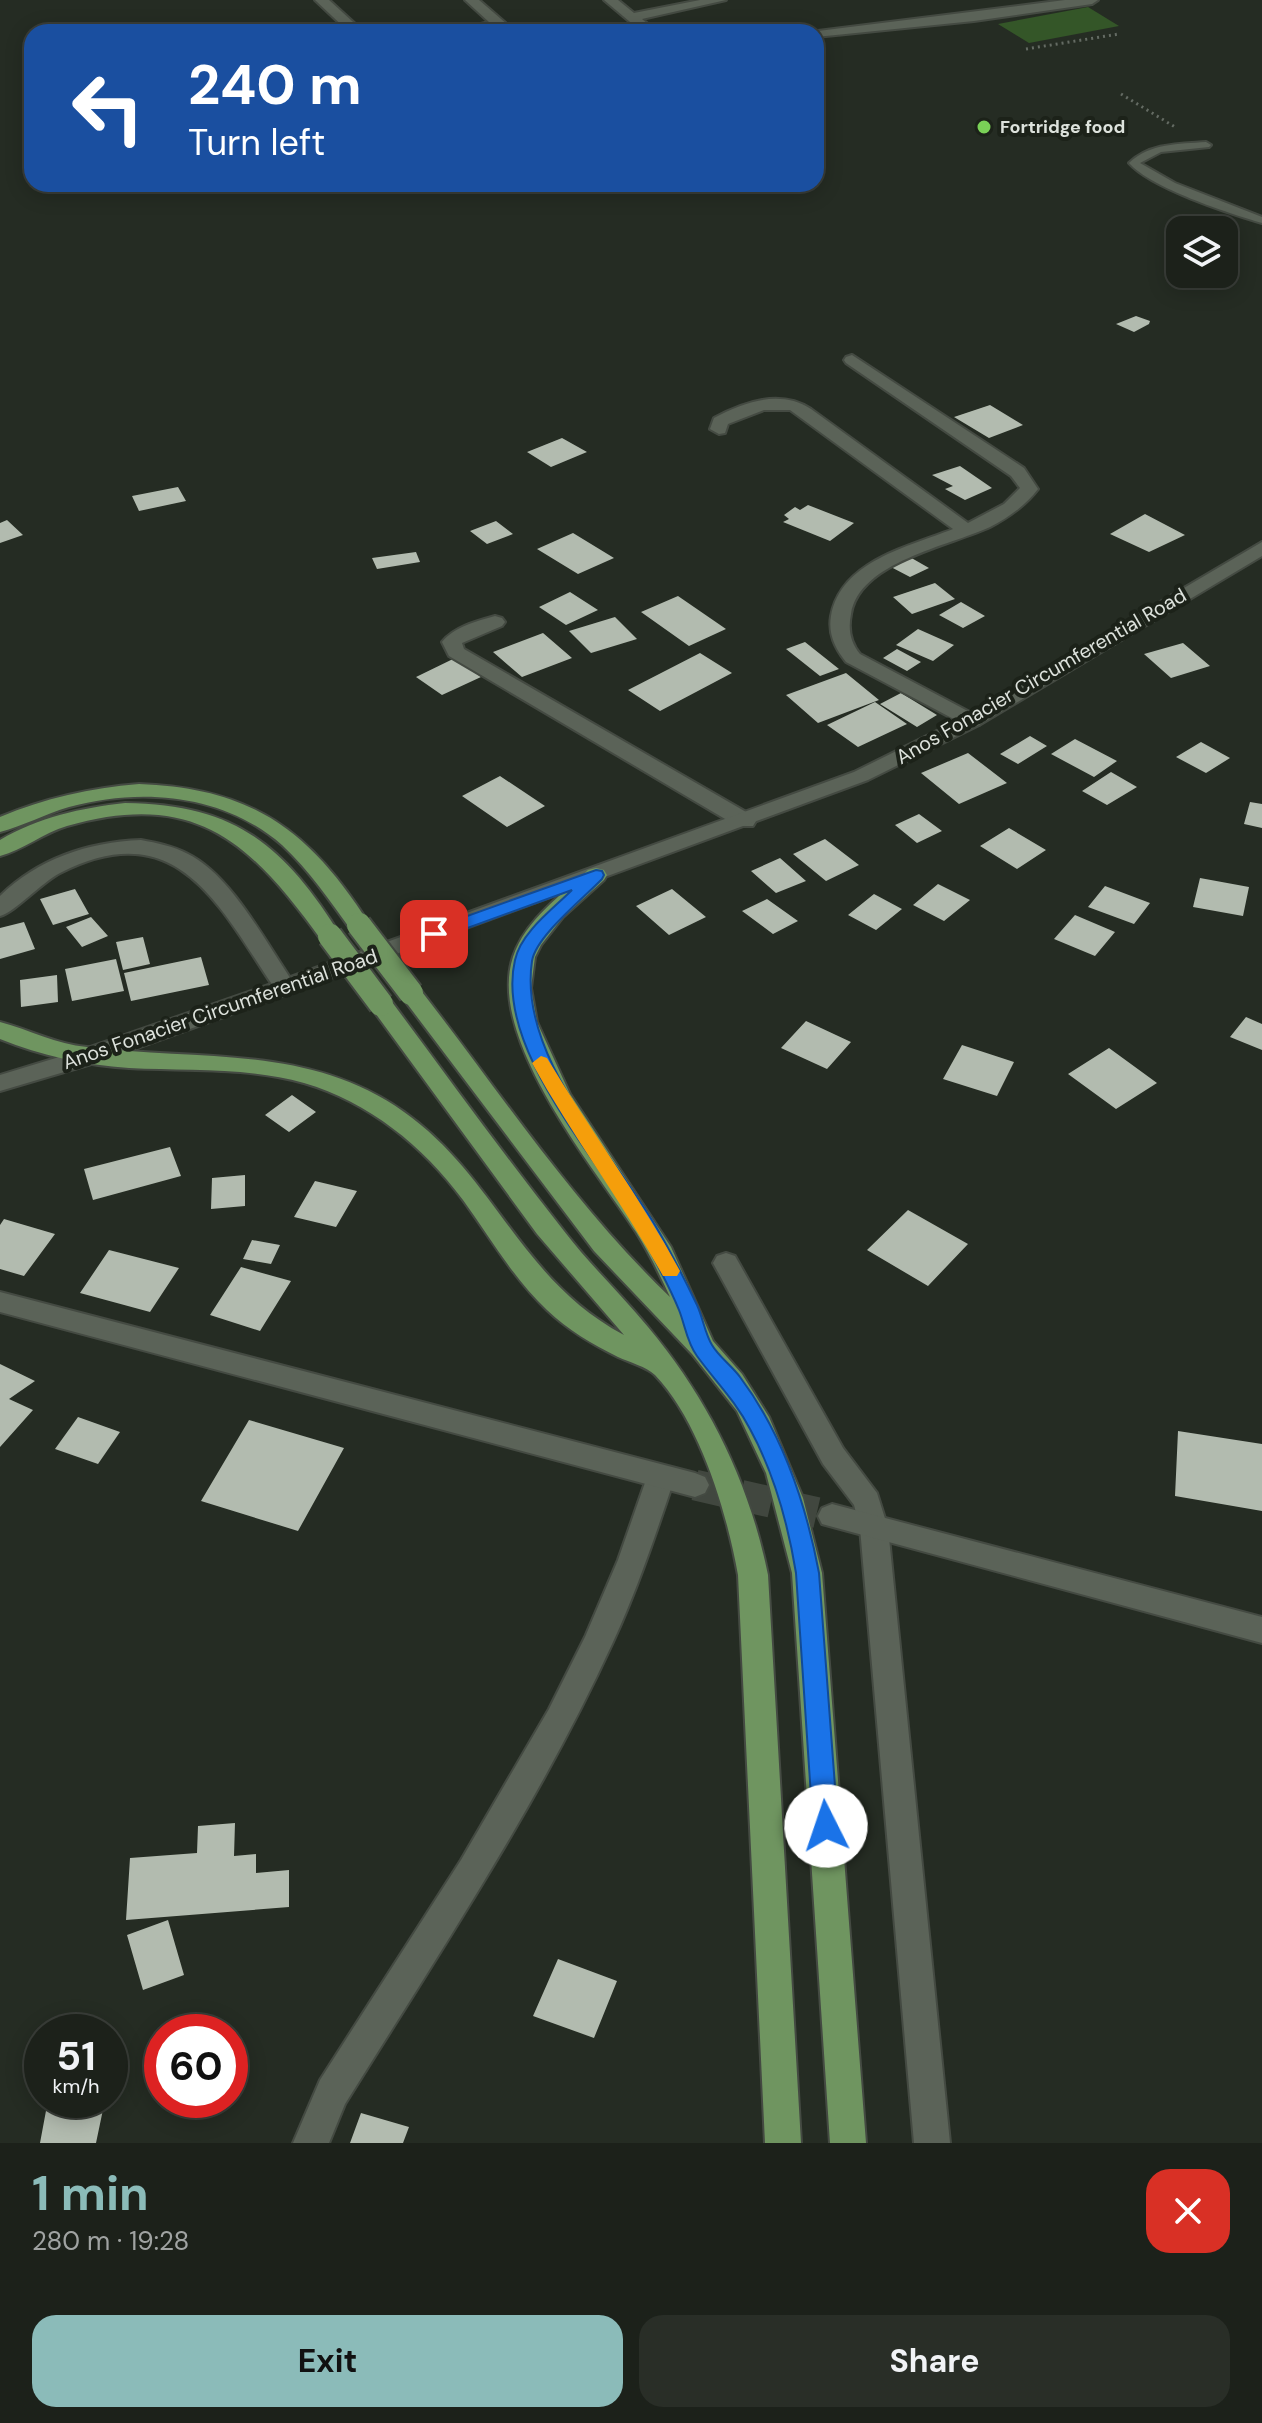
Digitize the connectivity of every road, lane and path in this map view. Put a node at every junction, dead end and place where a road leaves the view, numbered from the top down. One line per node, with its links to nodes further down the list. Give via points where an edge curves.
1 (321, 0): 10 (street)
2 (471, 0): 11 (street)
3 (610, 0): 8 (street)
4 (720, 0): 8 (street)
5 (962, 0): 7 (street)
6 (1092, 0): 7 (street)
7 (988, 15): 9 (street)
8 (631, 17): 12 (street)
9 (967, 17): 13 (street); 15 (street)
10 (348, 24)
11 (499, 24)
12 (640, 24)
13 (824, 32)
14 (1119, 34): 16 (path)
15 (824, 39)
16 (1026, 49)
17 (1121, 94): 18 (path)
18 (1206, 145): 19 (lane, via 1165,148 1134,163 1158,179)
19 (1262, 220)
20 (852, 360): 22 (street, via 1025,479 1029,489 1023,499)
21 (719, 429): 22 (street, via 720,422 732,416 766,405 791,404)
22 (967, 530): 25 (street, via 891,558 866,573 842,604 839,619 843,647 853,658)
23 (1262, 548): 25 (street, Anos Fonacier Circumferential Road)
24 (495, 622): 26 (street, via 462,634 452,642 456,652)
25 (972, 721): 26 (street, Anos Fonacier Circumferential Road, via 861,776)
26 (745, 821): 29 (street, Anos Fonacier Circumferential Road)
27 (0, 825): 37 (main road, bridge, via 63,800 176,792 213,799 275,828 304,855 603,1244)
28 (0, 849): 38 (main road, bridge, via 37,829 103,812 197,816 250,842 330,936 571,1259)
29 (596, 875): 31 (street, Anos Fonacier Circumferential Road); 37 (main road, via 535,937 523,959 522,1005 542,1065 648,1229)
30 (0, 909): 31 (street, via 30,881 113,847 174,854 201,872)
31 (285, 987): 33 (street, Anos Fonacier Circumferential Road)
32 (0, 1030): 33 (main road)
33 (90, 1056): 34 (street, Anos Fonacier Circumferential Road); 38 (main road, via 264,1065 351,1091 387,1113 461,1179 516,1259 554,1302 618,1345)
34 (0, 1083)
35 (726, 1263): 42 (street, via 833,1456 867,1501)
36 (0, 1302): 39 (street)
37 (703, 1349): 46 (main road, via 733,1382 759,1425 778,1465 801,1540)
38 (665, 1367): 45 (main road, via 717,1452 749,1546)
39 (661, 1477): 40 (street); 44 (street, via 623,1590 532,1771 332,2092)
40 (695, 1485)
41 (832, 1516): 42 (street)
42 (874, 1528): 43 (street); 47 (street)
43 (1262, 1630)
44 (311, 2143)
45 (783, 2143)
46 (848, 2143)
47 (932, 2143)

